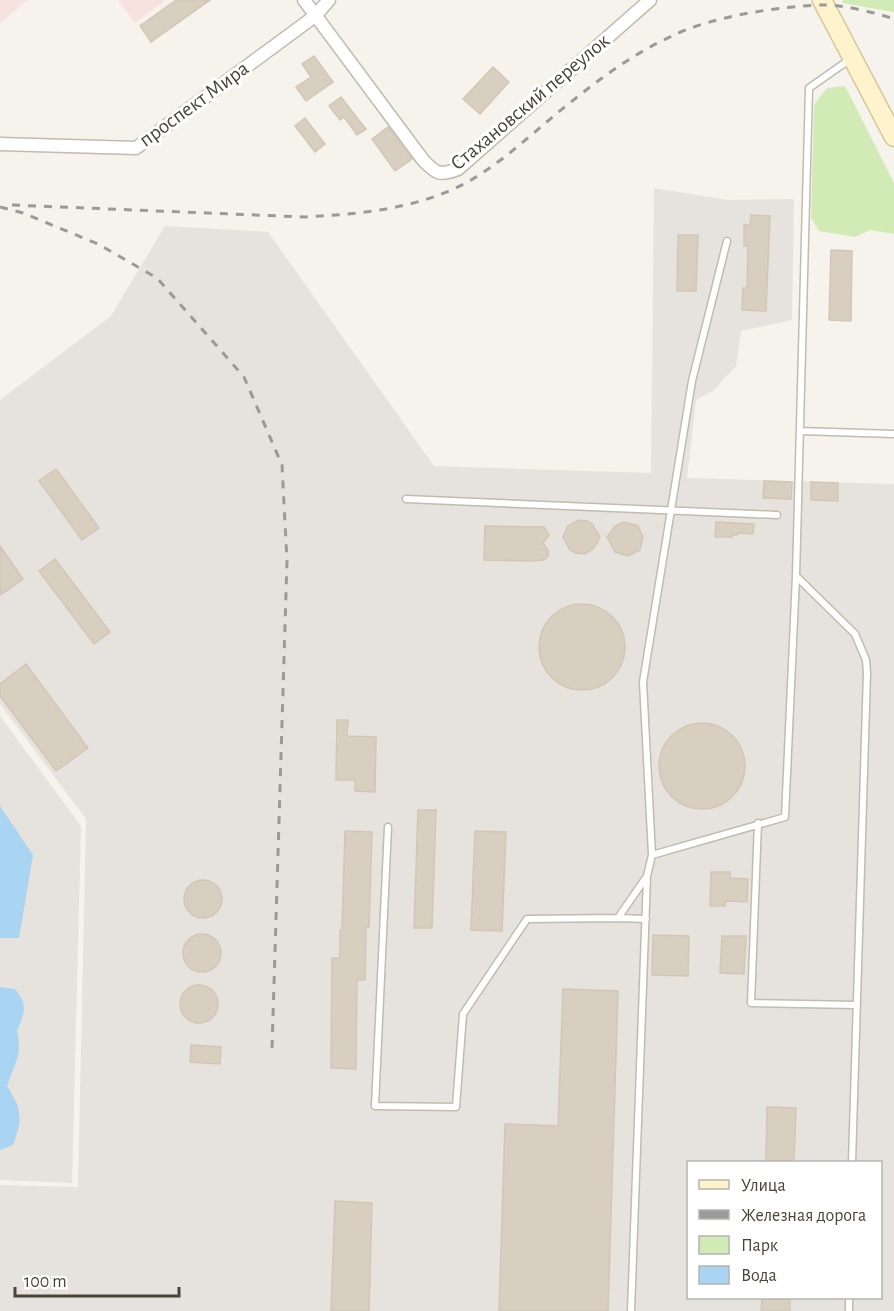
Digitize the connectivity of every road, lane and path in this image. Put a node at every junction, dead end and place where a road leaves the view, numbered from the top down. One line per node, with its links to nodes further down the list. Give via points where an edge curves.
1 (304, 0): 5 (street, Стахановский переулок)
2 (329, 0): 5 (street, проспект Мира)
3 (650, 0): 5 (street, Стахановский переулок, via 458,169 445,174 433,170 423,160)
4 (822, 0): 6 (main road)
5 (315, 16): 8 (street, проспект Мира, via 136,148)
6 (852, 58): 7 (main road); 10 (lane, via 809,88)
7 (894, 137)
8 (0, 144)
9 (727, 241): 13 (lane, via 692,381)
10 (800, 430): 11 (lane); 15 (lane)
11 (894, 434)
12 (406, 500): 13 (lane)
13 (672, 511): 14 (lane); 18 (lane, via 643,682)
14 (777, 515)
15 (796, 576): 16 (lane, via 785,817); 22 (lane, via 855,634 866,660)
16 (758, 823): 18 (lane); 22 (lane, via 751,1003)
17 (388, 828): 20 (lane, via 375,1106 456,1107 463,1014 527,919)
18 (652, 855): 19 (lane)
19 (647, 876): 20 (lane); 21 (lane)
20 (618, 918): 21 (lane)
21 (646, 919): 24 (lane)
22 (856, 1005): 23 (lane)
23 (852, 1161)
24 (631, 1311)

